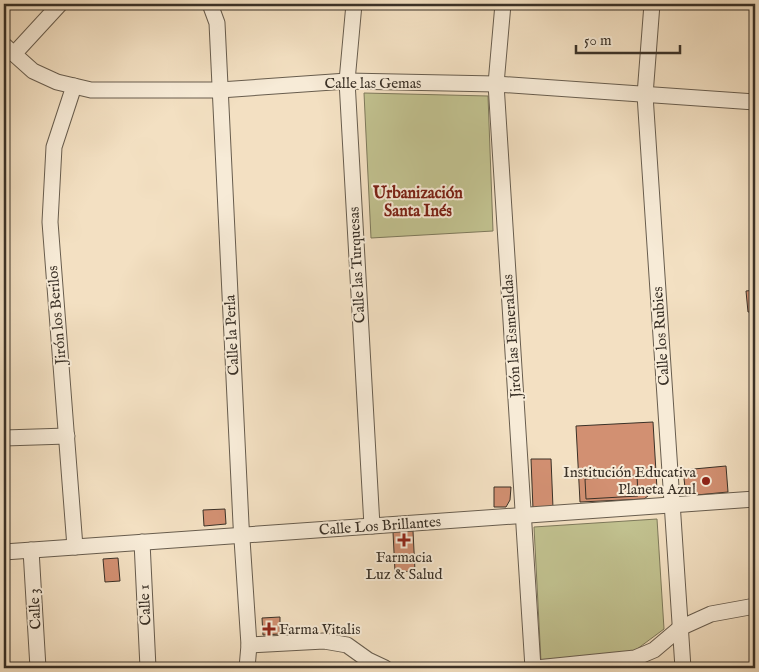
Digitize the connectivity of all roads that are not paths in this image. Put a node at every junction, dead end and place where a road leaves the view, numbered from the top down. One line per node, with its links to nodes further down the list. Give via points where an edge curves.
1 (60, 4): 6 (street)
2 (210, 4): 10 (street, Calle la Perla, via 217,23)
3 (354, 4): 7 (street, Calle las Turquesas)
4 (504, 4): 8 (street, Jirón las Esmeraldas)
5 (652, 4): 11 (street, Calle los Rubies)
6 (9, 50): 9 (street, Calle las Gemas, via 33,71)
7 (347, 81): 8 (street, Calle las Gemas); 10 (street, Calle las Gemas); 18 (street, Calle las Turquesas)
8 (496, 84): 11 (street, Calle las Gemas); 17 (street, Jirón las Esmeraldas)
9 (74, 86): 10 (street, Calle las Gemas, via 91,90); 13 (street, Jirón los Berilos, via 54,147 50,222)
10 (220, 90): 19 (street, Calle la Perla)
11 (645, 95): 12 (street, Calle las Gemas); 16 (street, Calle los Rubies)
12 (755, 102)
13 (67, 436): 14 (street); 21 (street, Jirón los Berilos)
14 (4, 438)
15 (755, 499): 16 (street, Calle Los Brillantes)
16 (672, 505): 17 (street, Calle Los Brillantes); 25 (street, Calle los Rubies)
17 (523, 516): 18 (street, Calle Los Brillantes); 31 (street, Jirón las Esmeraldas)
18 (372, 526): 19 (street, Calle Los Brillantes)
19 (242, 535): 20 (street, Calle Los Brillantes); 26 (street, Calle la Perla)
20 (142, 542): 21 (street, Calle Los Brillantes); 28 (street, Calle 1)
21 (75, 547): 22 (street, Calle Los Brillantes)
22 (31, 550): 23 (street, Calle Los Brillantes); 27 (street, Calle 3)
23 (4, 552)
24 (755, 606): 25 (street, via 711,614)
25 (680, 628): 31 (street, via 654,650 635,658); 32 (street, Calle los Rubies)
26 (249, 645): 29 (street, Calle la Perla); 30 (street, via 324,641 347,645)
27 (38, 668)
28 (148, 668)
29 (247, 668)
30 (385, 668)
31 (534, 668)
32 (683, 668)

